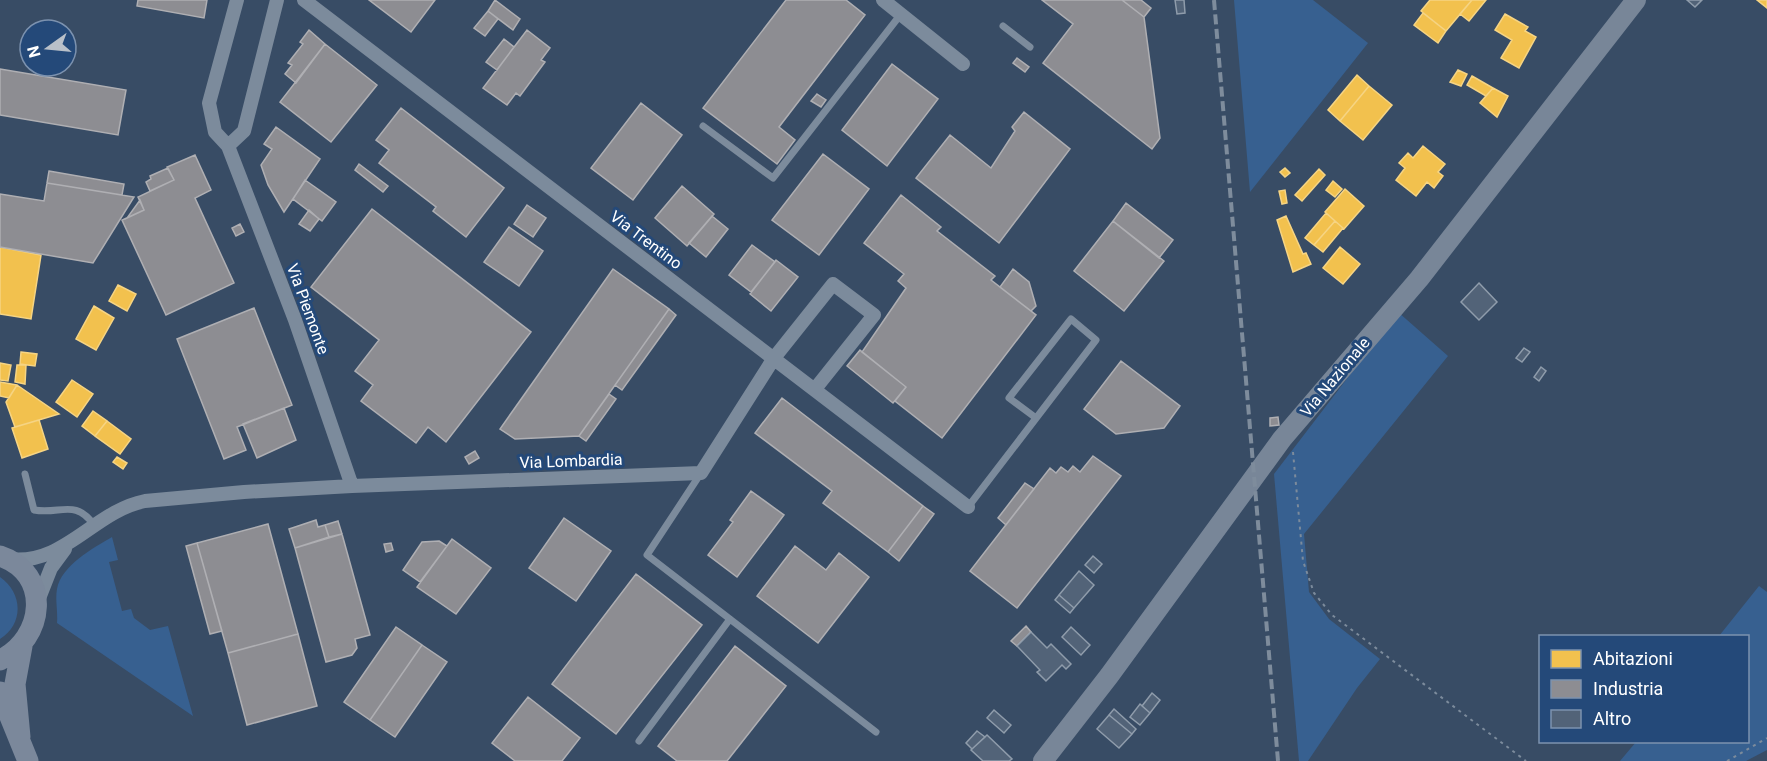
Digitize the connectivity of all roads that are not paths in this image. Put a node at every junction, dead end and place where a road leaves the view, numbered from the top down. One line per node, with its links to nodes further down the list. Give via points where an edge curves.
1 (237, 0): 11 (street, Via Piemonte, via 209,103 215,132)
2 (277, 0): 11 (street, via 244,131)
3 (304, 0): 12 (street, Via Trentino)
4 (883, 0): 6 (street)
5 (1636, 0): 31 (street, Via Nazionale, via 1419,279 1282,439)
6 (901, 14): 9 (street); 10 (lane, via 773,178)
7 (1003, 26): 8 (lane)
8 (1030, 47)
9 (963, 64)
10 (703, 126)
11 (228, 146): 17 (street, Via Piemonte, via 295,320)
12 (774, 358): 13 (street, Via Trentino); 13 (street, via 833,284 874,315); 15 (street)
13 (815, 389): 18 (street, Via Trentino)
14 (1036, 418): 14 (lane, via 1096,340 1071,319 1009,398); 18 (lane)
15 (701, 473): 17 (street, Via Lombardia); 23 (lane, via 647,555)
16 (25, 474): 19 (lane, via 34,510 74,509 84,513)
17 (352, 486): 19 (street, Via Lombardia, via 145,501 128,505)
18 (968, 507)
19 (94, 525): 20 (street, Via Lombardia)
20 (76, 538): 21 (street, Via Lombardia, via 44,556 22,560); 22 (street, Via Lombardia, via 51,568)
21 (3, 557): 22 (main road, via 28,578)
22 (37, 606): 24 (main road, via 36,620)
23 (730, 619): 27 (lane); 29 (lane)
24 (22, 646): 25 (main road); 28 (main road, via 15,684)
25 (0, 660)
26 (0, 692): 28 (main road)
27 (876, 732)
28 (20, 736): 30 (main road)
29 (639, 741)
30 (28, 761)
31 (1043, 761)

